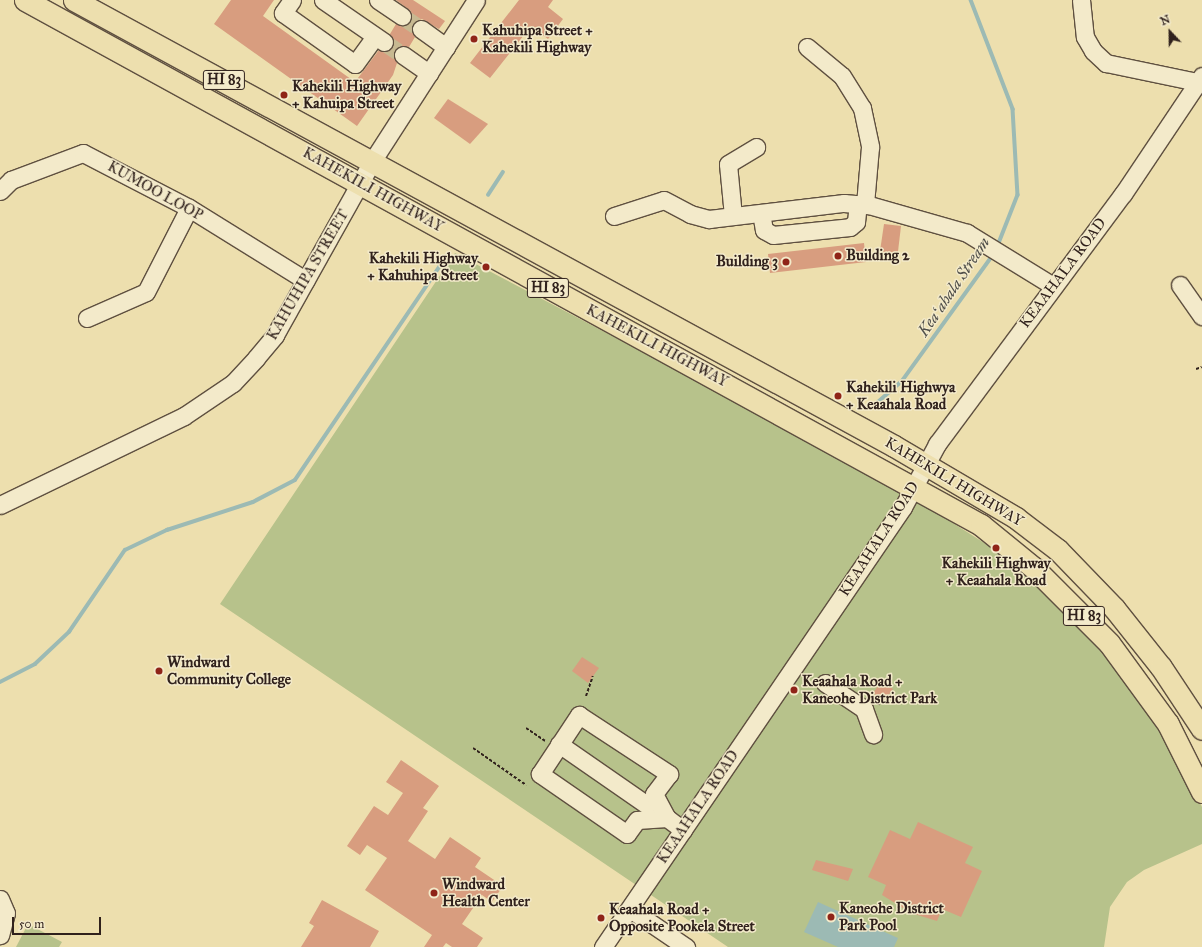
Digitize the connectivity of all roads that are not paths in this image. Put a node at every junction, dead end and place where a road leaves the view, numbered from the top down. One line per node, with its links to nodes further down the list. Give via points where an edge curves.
1 (25, 0): 17 (main road, KAHEKILI HIGHWAY / HI 83)
2 (74, 0): 16 (main road, KAHEKILI HIGHWAY / HI 83)
3 (292, 0): 4 (street, via 283,13 355,64 380,39)
4 (323, 0)
5 (378, 0): 8 (street)
6 (476, 0): 10 (street, KAHUHIPA STREET)
7 (1081, 0): 14 (street, via 1085,37 1093,52 1106,63 1124,70)
8 (402, 16)
9 (421, 29): 10 (street)
10 (446, 47): 13 (street, KAHUHIPA STREET)
11 (807, 47): 19 (street, via 842,76 862,108 870,147)
12 (403, 55): 13 (street)
13 (430, 73): 16 (street, KAHUHIPA STREET)
14 (1201, 80): 26 (street, KEAAHALA ROAD, via 1123,194)
15 (756, 147): 23 (street, via 728,164)
16 (373, 160): 17 (street, KAHUHIPA STREET); 29 (main road, KAHEKILI HIGHWAY / HI 83)
17 (359, 183): 24 (street, KAHUHIPA STREET); 30 (main road, KAHEKILI HIGHWAY / HI 83)
18 (0, 191): 20 (street, KUMOO LOOP, via 11,180 83,153)
19 (861, 204): 21 (street); 21 (street, via 856,222 850,227 780,234 766,233); 26 (street, via 959,230 990,245)
20 (189, 208): 24 (street, KUMOO LOOP); 28 (street, via 146,292)
21 (761, 213): 23 (street)
22 (614, 216): 23 (street, via 664,200 697,217)
23 (733, 216)
24 (305, 280): 31 (street, KAHUHIPA STREET, via 275,335 221,392 184,416)
25 (1180, 285): 27 (street)
26 (1053, 286): 29 (street, KEAAHALA ROAD)
27 (1202, 316)
28 (87, 318)
29 (926, 464): 30 (street, KEAAHALA ROAD); 33 (main road, KAHEKILI HIGHWAY / HI 83, via 1016,518 1058,550 1144,645)
30 (915, 488): 36 (main road, KAHEKILI HIGHWAY / HI 83, via 981,525 1034,568 1087,619 1168,724); 40 (street, KEAAHALA ROAD)
31 (0, 505)
32 (825, 683): 34 (street, via 864,709)
33 (1202, 730)
34 (873, 734)
35 (556, 745): 37 (street); 37 (street, via 579,715 669,774); 39 (street, via 540,774 627,834)
36 (1202, 792)
37 (651, 800): 38 (street); 39 (street)
38 (666, 818): 39 (street); 40 (street)
39 (637, 820)
40 (683, 830): 42 (street, KEAAHALA ROAD)
41 (0, 899): 43 (street, via 6,913)
42 (630, 909): 44 (street, KEAAHALA ROAD); 45 (street)
43 (0, 934)
44 (603, 947)
45 (686, 947)

